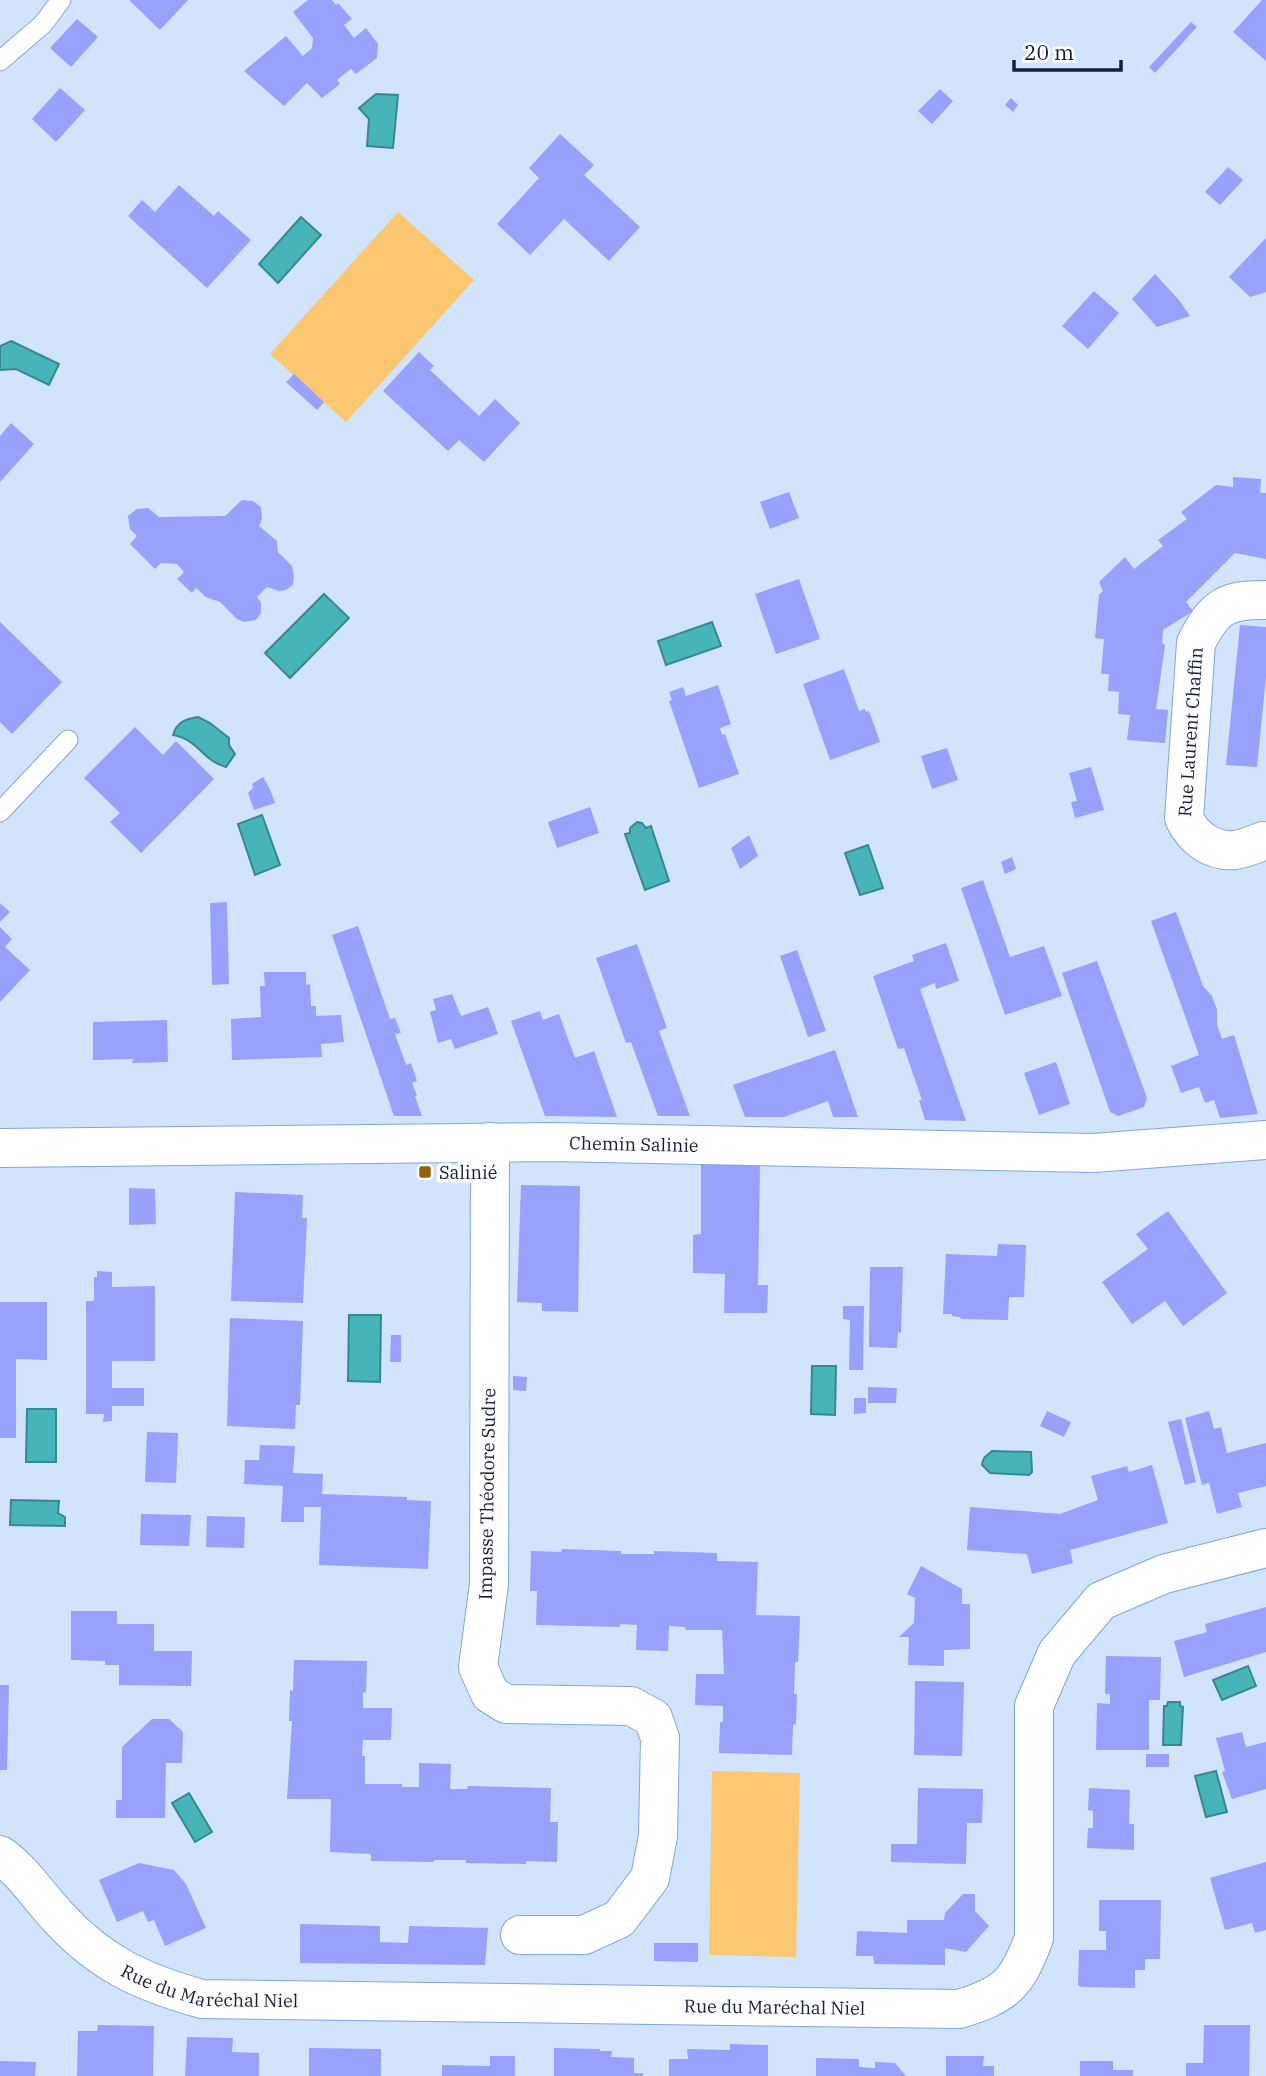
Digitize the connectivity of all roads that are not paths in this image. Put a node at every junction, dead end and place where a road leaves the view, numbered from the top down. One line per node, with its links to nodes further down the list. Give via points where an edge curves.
1 (61, 0): 2 (lane, via 43,24)
2 (0, 61)
3 (1266, 600): 6 (street, Rue Laurent Chaffin, via 1241,599 1222,607 1206,622 1196,643 1184,818 1191,832 1208,845 1235,850)
4 (68, 740): 5 (lane)
5 (0, 812)
6 (1265, 837)
7 (1266, 1140): 8 (street, Chemin Salinie, via 1093,1153)
8 (489, 1142): 9 (street, Chemin Salinie); 12 (street, Impasse Théodore Sudre, via 489,1584 478,1667 490,1694 506,1704 631,1706 653,1718 660,1738 658,1836 650,1878 619,1919 584,1935)
9 (0, 1148)
10 (1266, 1548): 11 (street, Rue du Maréchal Niel, via 1164,1574 1101,1601 1056,1653 1034,1706 1034,1938 1024,1967 1010,1984 989,2001 959,2009 202,1999 157,1987 88,1947)
11 (0, 1855)
12 (520, 1935)

